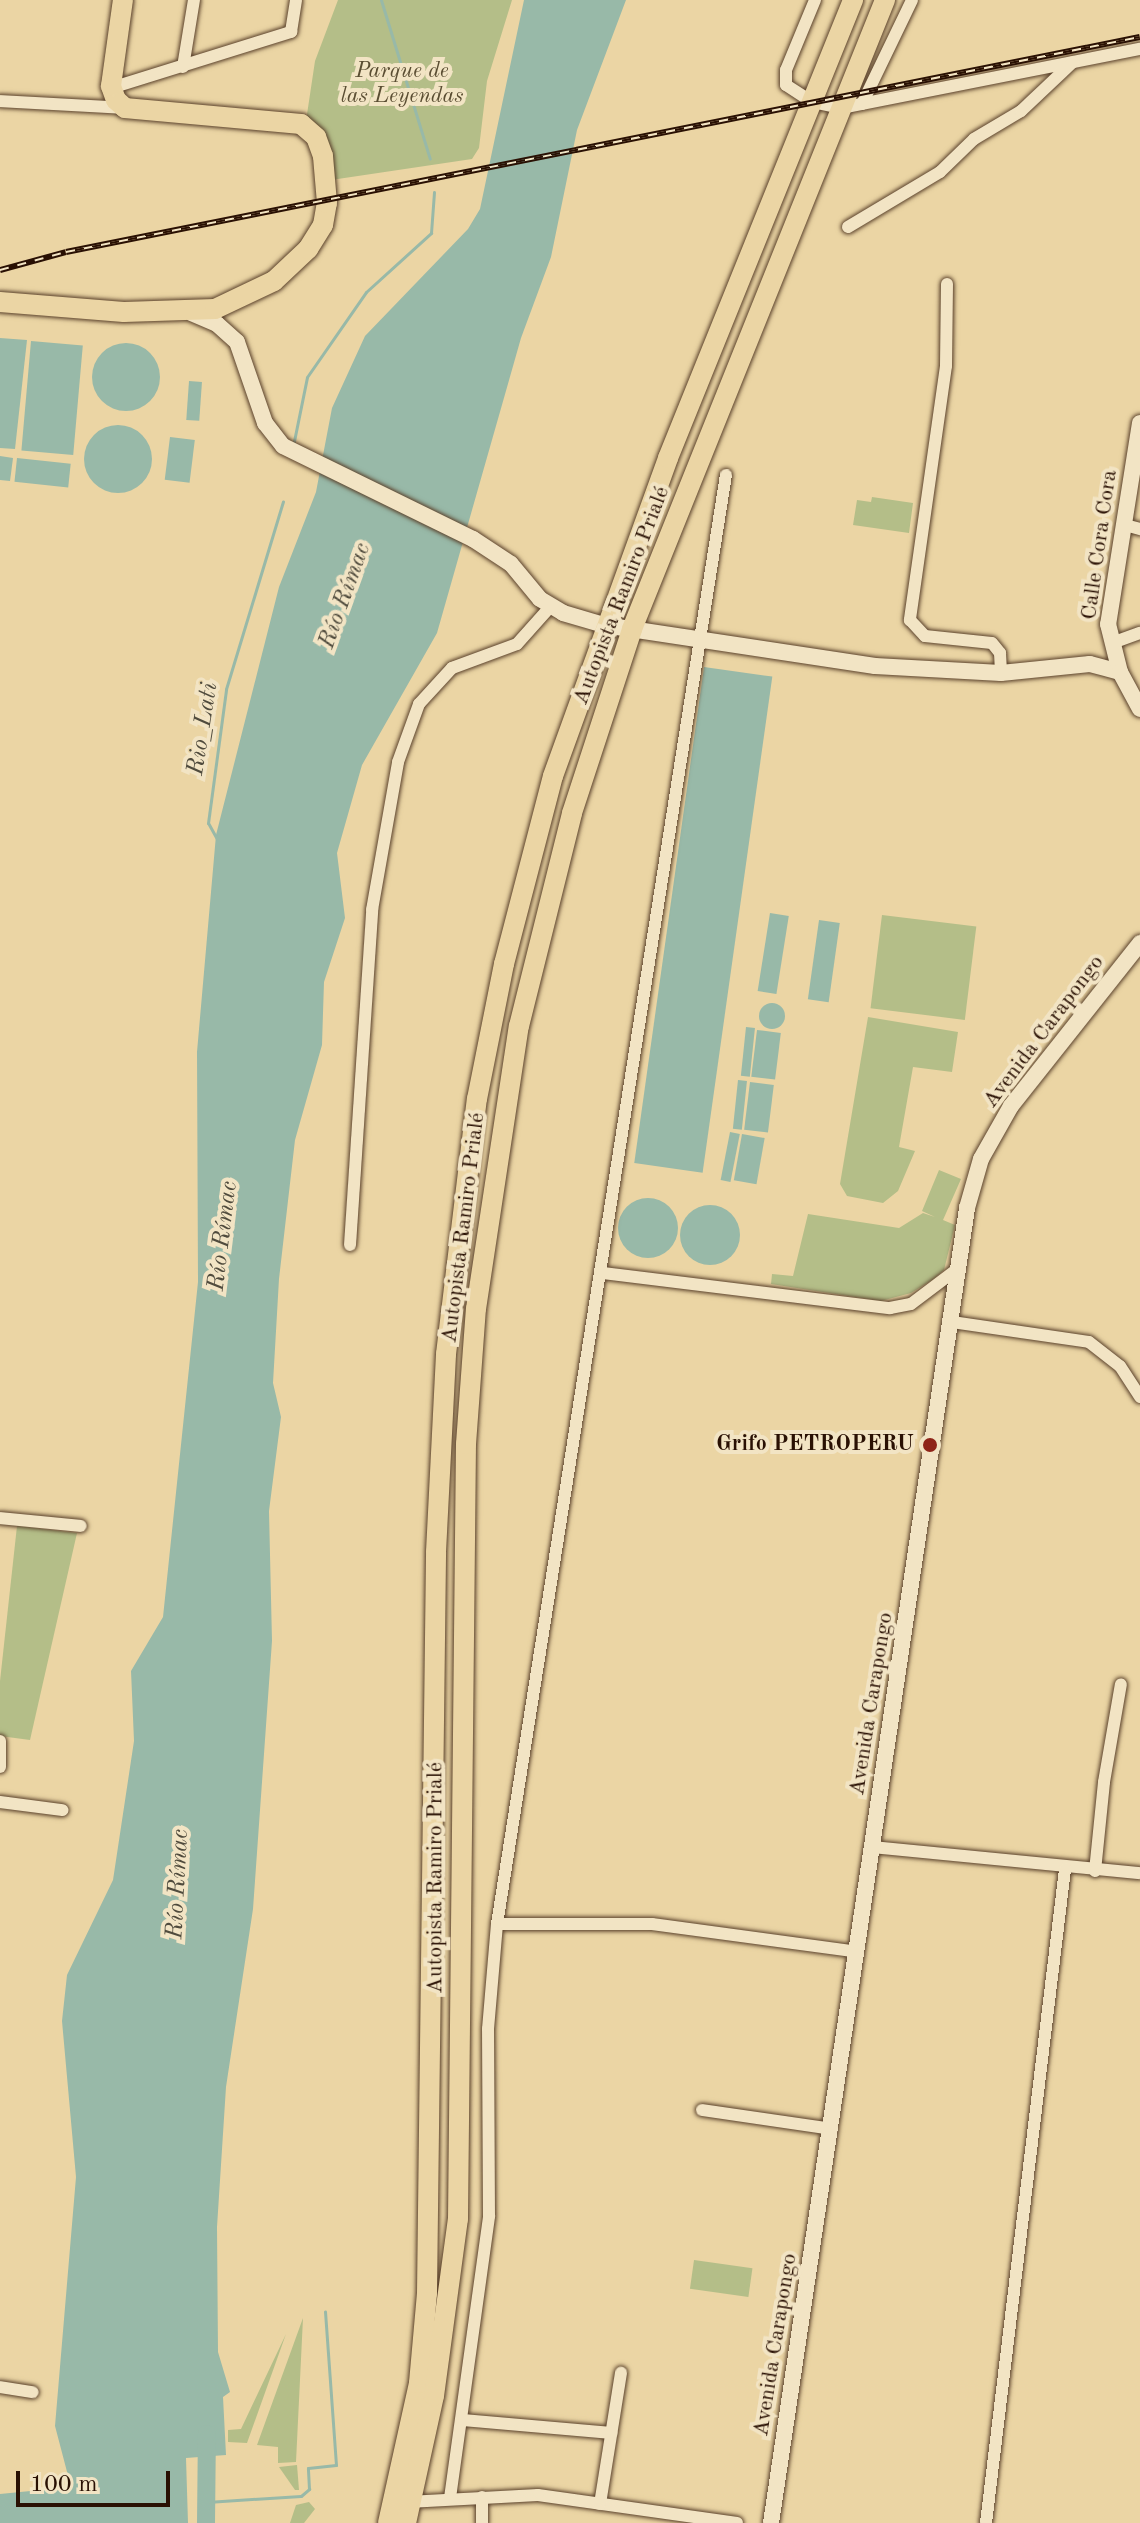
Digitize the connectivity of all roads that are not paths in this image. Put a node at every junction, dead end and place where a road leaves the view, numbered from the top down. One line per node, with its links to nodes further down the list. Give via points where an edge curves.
1 (123, 0): 11 (highway)
2 (194, 0): 10 (street)
3 (296, 0): 10 (street, via 291,32)
4 (815, 0): 13 (street, via 785,77 792,91)
5 (853, 0): 13 (highway, Autopista Ramiro Prialé)
6 (885, 0): 14 (highway, Autopista Ramiro Prialé)
7 (912, 0): 14 (street)
8 (1140, 49): 9 (street)
9 (1073, 62): 14 (street); 16 (street, via 1021,111 974,139 940,172)
10 (183, 67): 11 (street)
11 (111, 88): 15 (highway)
12 (0, 101): 15 (street)
13 (812, 102): 14 (street); 24 (highway, Autopista Ramiro Prialé)
14 (852, 106): 25 (highway, Autopista Ramiro Prialé)
15 (125, 108): 19 (highway, via 295,122 311,132 322,149 327,203 314,242 251,296)
16 (848, 227)
17 (947, 284): 31 (street, via 946,366 910,620 925,636 992,643 1000,653)
18 (0, 302): 19 (highway)
19 (191, 313): 23 (street, via 217,324 237,342 265,423 283,446 473,539 511,564)
20 (1140, 423): 22 (street, Calle Cora Cora)
21 (726, 475): 27 (street)
22 (1132, 527): 28 (street, Calle Cora Cora, via 1109,610)
23 (550, 607): 24 (street); 34 (street, via 517,644 452,668 419,704 398,762 372,910)
24 (604, 625): 25 (street); 63 (highway, Autopista Ramiro Prialé, via 553,776 504,964 459,1216 436,1552 427,2293)
25 (632, 629): 27 (street); 63 (highway, Autopista Ramiro Prialé, via 572,813 534,958 502,1117 476,1309 462,1558 458,2219 434,2396)
26 (1140, 633): 28 (street)
27 (699, 640): 31 (street, via 875,666); 36 (street)
28 (1112, 645): 29 (street); 30 (street, Calle Cora Cora)
29 (1090, 664): 30 (street); 31 (street)
30 (1120, 672): 32 (street)
31 (1001, 673)
32 (1140, 709)
33 (1140, 943): 35 (street, Avenida Carapongo, via 1054,1047 981,1159)
34 (350, 1245)
35 (956, 1270): 36 (street, via 911,1304 890,1308); 37 (street, Avenida Carapongo)
36 (603, 1273): 50 (street)
37 (952, 1322): 38 (street, via 1089,1342 1120,1366); 46 (street, Avenida Carapongo)
38 (1140, 1397)
39 (0, 1518): 40 (street)
40 (81, 1526)
41 (1121, 1684): 48 (street)
42 (0, 1741): 43 (street)
43 (0, 1767)
44 (0, 1802): 45 (street)
45 (62, 1810)
46 (873, 1847): 47 (street); 51 (street, Avenida Carapongo)
47 (1065, 1869): 48 (street); 69 (street)
48 (1095, 1871): 49 (street)
49 (1140, 1873)
50 (497, 1924): 51 (street, via 652,1924); 57 (street, via 488,2029 489,2216)
51 (858, 1952): 53 (street, Avenida Carapongo)
52 (702, 2110): 53 (street)
53 (832, 2129): 68 (street, Avenida Carapongo)
54 (621, 2373): 58 (street)
55 (0, 2387): 56 (street)
56 (33, 2392)
57 (463, 2420): 58 (street); 60 (street)
58 (611, 2433): 61 (street)
59 (482, 2497): 60 (street); 61 (street, via 538,2495); 65 (street)
60 (450, 2498): 63 (street)
61 (600, 2504): 62 (street)
62 (634, 2508): 66 (street); 67 (street)
63 (398, 2510): 64 (highway, Autopista Ramiro Prialé)
64 (406, 2523)
65 (482, 2523)
66 (632, 2523)
67 (737, 2523)
68 (771, 2523)
69 (986, 2523)

